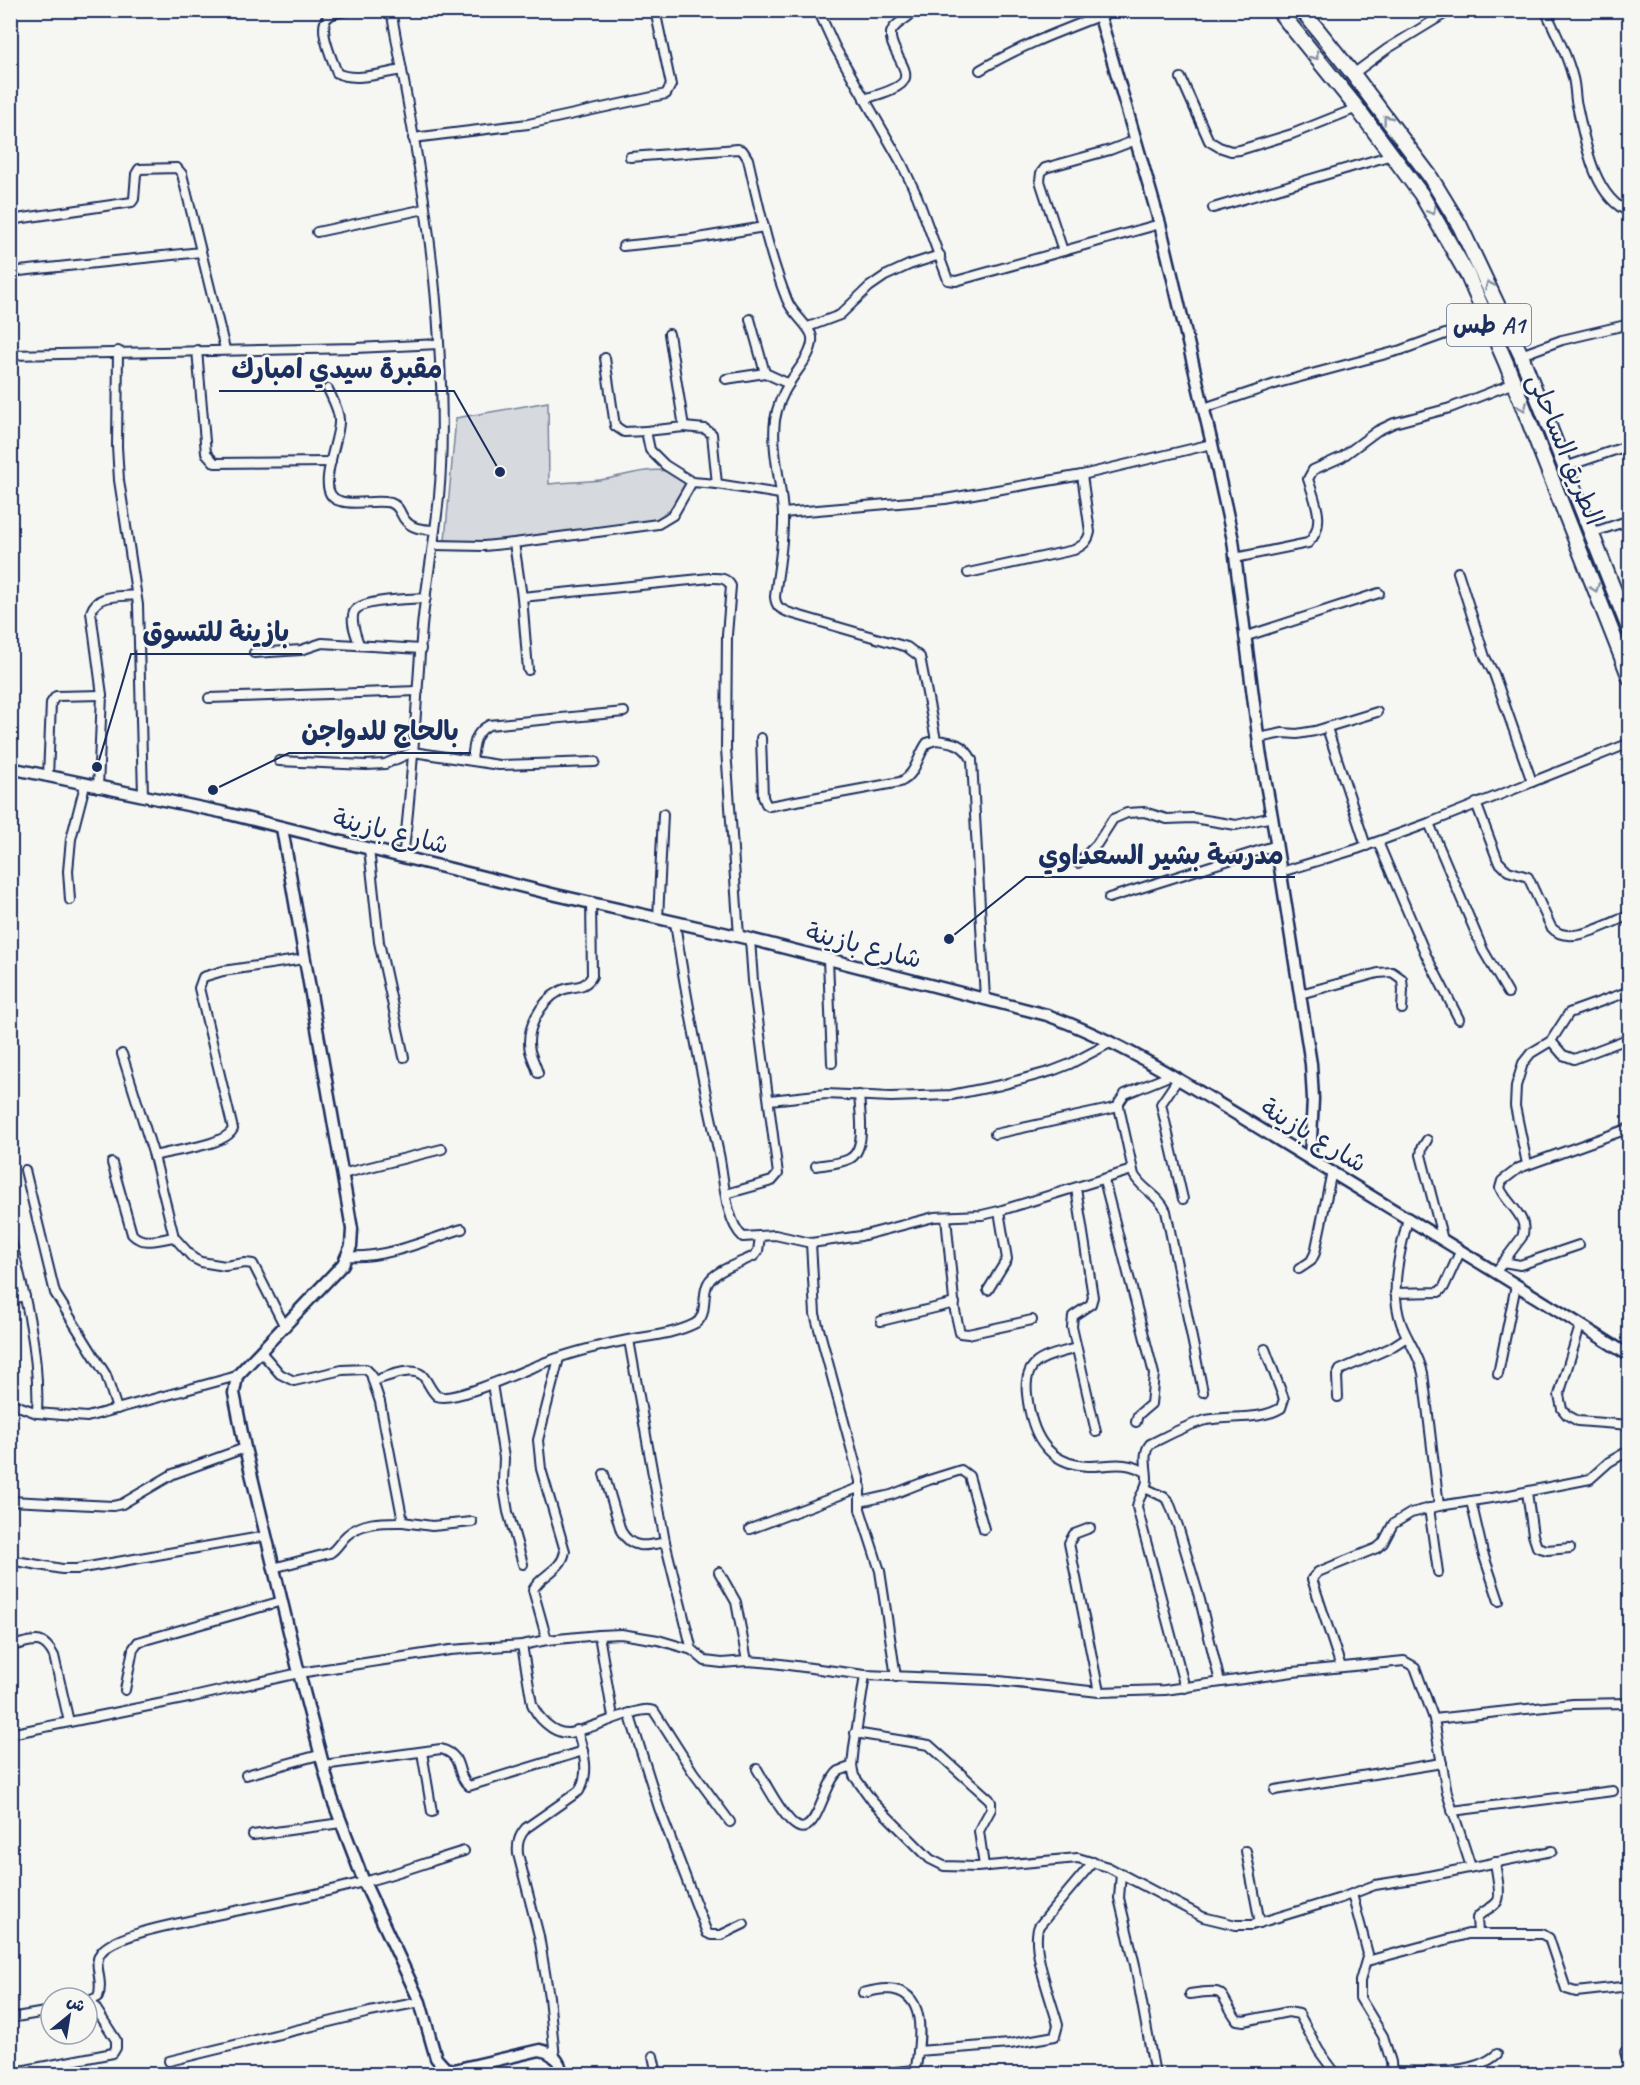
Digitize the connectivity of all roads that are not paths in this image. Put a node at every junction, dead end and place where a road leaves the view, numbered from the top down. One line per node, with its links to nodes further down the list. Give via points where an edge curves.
1 (350, 10): 11 (street, via 330,15 322,29 337,73 344,77)
2 (391, 10): 11 (street)
3 (656, 10): 17 (street, via 671,85 666,94 528,124)
4 (818, 10): 15 (street)
5 (914, 10): 15 (street, via 891,33 905,71 903,84)
6 (1278, 10): 16 (highway, الطريق الساحلى / طس A1, one-way to 16)
7 (1302, 10): 13 (highway, الطريق الساحلى / طس A1)
8 (1451, 10): 13 (street)
9 (1545, 10): 23 (street, via 1574,81 1593,169 1608,196)
10 (1098, 13): 12 (street); 18 (street)
11 (402, 70): 17 (street)
12 (980, 70)
13 (1353, 74): 43 (highway, الطريق الساحلى / طس A1, one-way to 13, via 1460,226 1429,175)
14 (1181, 78): 16 (street, via 1209,141 1231,151 1292,134)
15 (864, 99): 31 (street, via 902,164)
16 (1357, 108): 19 (highway, الطريق الساحلى / طس A1)
17 (413, 138): 22 (street)
18 (1136, 140): 25 (street); 29 (street, via 1045,168 1041,173 1040,181)
19 (1392, 155): 21 (street); 33 (highway, الطريق الساحلى / طس A1, one-way to 33, via 1446,234)
20 (630, 157): 26 (street, via 743,151)
21 (1213, 208)
22 (425, 209): 27 (street); 38 (street)
23 (1629, 212)
24 (10, 219): 30 (street, via 132,202 139,169 177,168 182,174)
25 (1160, 224): 29 (street); 50 (street)
26 (764, 227): 28 (street); 36 (street, via 788,302)
27 (317, 232)
28 (623, 246)
29 (1063, 251): 31 (street, via 951,281 946,277)
30 (201, 252): 32 (street); 39 (street)
31 (940, 255): 36 (street, via 885,276 840,315)
32 (10, 272)
33 (1487, 319): 47 (highway, الطريق الساحلى / طس A1); 50 (street, via 1401,350 1278,383)
34 (750, 320): 45 (street)
35 (1629, 324): 43 (street, via 1562,340)
36 (808, 327): 48 (street, via 812,336 810,348)
37 (669, 334): 51 (street)
38 (439, 344): 39 (street); 63 (street, via 442,460)
39 (225, 349): 40 (street)
40 (197, 350): 41 (street); 55 (street, via 207,453 215,463)
41 (118, 351): 42 (street); 71 (street, via 119,480)
42 (10, 355)
43 (1521, 355): 56 (highway, الطريق الساحلى / طس A1)
44 (605, 358): 52 (street, via 615,426 624,432)
45 (765, 373): 46 (street); 48 (street)
46 (726, 379)
47 (1514, 383): 67 (street, via 1450,408 1394,423 1367,437 1342,457 1312,470 1308,479 1319,521 1315,537 1308,543); 80 (highway, الطريق الساحلى / طس A1, one-way to 80)
48 (789, 384): 60 (street, via 775,418)
49 (328, 389): 55 (street, via 339,420)
50 (1204, 408): 53 (street)
51 (684, 427): 52 (street); 59 (street, via 705,429 712,434)
52 (646, 431): 58 (street, via 650,450)
53 (1212, 444): 57 (street); 67 (street)
54 (1629, 445): 56 (street)
55 (331, 462): 63 (street, via 331,497 394,504 411,525)
56 (1565, 467): 64 (highway, الطريق الساحلى / طس A1)
57 (1082, 475): 61 (street, via 945,499); 69 (street, via 1090,532 1084,545)
58 (692, 482): 59 (street); 65 (street, via 673,515 658,524)
59 (717, 484): 60 (street)
60 (780, 494): 61 (street)
61 (783, 513): 89 (street, via 776,604 790,613 916,652 922,664)
62 (1629, 520): 64 (street)
63 (435, 530): 66 (street)
64 (1591, 533): 74 (highway, الطريق الساحلى / طس A1)
65 (514, 543): 66 (street); 72 (street)
66 (433, 545): 73 (street)
67 (1235, 558): 75 (street)
68 (1458, 572): 97 (street)
69 (968, 573)
70 (1380, 593): 75 (street)
71 (136, 595): 82 (street, via 99,599 93,604); 100 (street)
72 (522, 597): 79 (street); 119 (street, via 710,578 728,581 731,600 726,749)
73 (426, 598): 76 (street, via 363,604 352,619); 77 (street)
74 (1629, 631)
75 (1244, 637): 88 (street)
76 (359, 644): 77 (street); 78 (street, via 322,644 301,650)
77 (421, 649): 81 (street)
78 (254, 653)
79 (528, 670)
80 (1629, 678)
81 (417, 691): 83 (street); 91 (street)
82 (102, 695): 96 (street, via 53,698); 99 (street)
83 (209, 698)
84 (624, 712): 92 (street, via 489,725 476,735)
85 (1377, 712): 86 (street)
86 (1328, 728): 88 (street); 108 (street)
87 (762, 738): 89 (street, via 763,797 769,806 900,782 913,772 927,743)
88 (1258, 738): 103 (street)
89 (936, 740): 125 (street, via 962,745 972,760)
90 (1629, 743): 97 (street)
91 (412, 752): 92 (street); 93 (street, via 385,764); 110 (street)
92 (471, 760): 94 (street, via 499,765)
93 (279, 761)
94 (595, 762)
95 (10, 768): 96 (street, شارع بازينة)
96 (48, 777): 98 (street, شارع بازينة)
97 (1532, 782): 101 (street)
98 (85, 785): 99 (street, شارع بازينة); 114 (street, via 71,838)
99 (98, 788): 100 (street, شارع بازينة)
100 (143, 795): 105 (street, شارع بازينة)
101 (1476, 803): 104 (street); 116 (street, via 1498,861 1508,871 1528,877 1556,933 1575,935)
102 (663, 814): 117 (street)
103 (1272, 817): 107 (street); 111 (street, via 1236,825 1127,813 1113,819 1097,844)
104 (1430, 823): 106 (street); 123 (street, via 1483,950)
105 (282, 828): 109 (street, شارع بازينة); 120 (street)
106 (1378, 842): 108 (street); 127 (street, via 1426,955)
107 (1277, 844): 112 (street); 113 (street)
108 (1366, 846): 112 (street)
109 (369, 849): 110 (street, شارع بازينة); 132 (street, via 379,942)
110 (404, 857): 115 (street, شارع بازينة)
111 (1078, 863)
112 (1281, 872): 124 (street)
113 (1109, 898)
114 (70, 900)
115 (591, 902): 117 (street, شارع بازينة); 134 (street, via 592,976 583,986 561,990 537,1014 529,1038)
116 (1629, 915)
117 (658, 919): 118 (street, شارع بازينة)
118 (675, 922): 119 (street, شارع بازينة); 154 (street, via 694,1046)
119 (745, 938): 121 (street, شارع بازينة); 137 (street)
120 (304, 959): 143 (street, via 203,977 200,997 233,1128 226,1137 213,1142); 151 (street)
121 (828, 959): 125 (street, شارع بازينة); 133 (street)
122 (1629, 991): 129 (street, via 1571,1012)
123 (1508, 993)
124 (1300, 994): 126 (street, via 1392,972 1402,979); 144 (street, via 1313,1086)
125 (985, 999): 130 (street, شارع بازينة, via 1047,1015)
126 (1402, 1009)
127 (1460, 1019)
128 (1629, 1038): 129 (street, via 1574,1059 1563,1055)
129 (1551, 1041): 146 (street, via 1526,1058 1516,1086 1517,1119)
130 (1110, 1043): 135 (street, شارع بازينة); 136 (street, via 1052,1071 991,1087 951,1095)
131 (122, 1054): 143 (street)
132 (404, 1058)
133 (832, 1063)
134 (538, 1073)
135 (1174, 1077): 138 (street, via 1125,1094); 144 (street, شارع بازينة); 155 (street, via 1161,1104)
136 (859, 1095): 137 (street); 147 (street, via 861,1141 856,1153 842,1162)
137 (770, 1100): 154 (street, via 778,1174 772,1181)
138 (1119, 1107): 140 (street); 149 (street)
139 (1629, 1128): 146 (street)
140 (995, 1134)
141 (1427, 1140): 163 (street, via 1421,1155)
142 (442, 1149): 151 (street)
143 (154, 1156): 162 (street)
144 (1310, 1159): 150 (street, شارع بازينة)
145 (112, 1163): 162 (street, via 136,1239 145,1242)
146 (1527, 1164): 168 (street, via 1500,1185 1524,1225 1522,1237)
147 (816, 1166)
148 (25, 1170): 195 (street, via 55,1293 106,1375)
149 (1132, 1170): 152 (street); 192 (street, via 1138,1182 1166,1211)
150 (1332, 1171): 158 (street, شارع بازينة); 169 (street, via 1315,1253)
151 (342, 1174): 167 (street, via 352,1229)
152 (1104, 1180): 153 (street); 197 (street, via 1154,1374 1151,1404)
153 (1076, 1188): 156 (street); 183 (street, via 1093,1297 1072,1321)
154 (726, 1194): 161 (street, via 738,1233 743,1237)
155 (1183, 1199)
156 (999, 1211): 157 (street); 172 (street, via 1007,1259)
157 (946, 1217): 164 (street); 176 (street)
158 (1408, 1218): 163 (street, شارع بازينة); 173 (street)
159 (462, 1229): 167 (street, via 378,1255)
160 (10, 1236): 174 (street)
161 (760, 1237): 164 (street, via 775,1235); 182 (street, via 754,1256 709,1280 703,1313 695,1324)
162 (174, 1238): 180 (street, via 201,1263 254,1264)
163 (1443, 1240): 166 (street, شارع بازينة)
164 (811, 1243): 204 (street, via 815,1314)
165 (1579, 1245): 168 (street, via 1520,1265)
166 (1460, 1252): 170 (street, شارع بازينة); 173 (street, via 1439,1292)
167 (348, 1256): 180 (street)
168 (1503, 1262): 170 (street)
169 (1299, 1269)
170 (1495, 1273): 171 (street, شارع بازينة)
171 (1516, 1285): 179 (street, شارع بازينة); 188 (street)
172 (988, 1290)
173 (1395, 1293): 181 (street)
174 (25, 1296): 175 (street); 196 (street, via 37,1363)
175 (10, 1299)
176 (954, 1303): 177 (street, via 958,1330 964,1334); 178 (street)
177 (1032, 1320)
178 (881, 1321)
179 (1580, 1326): 186 (street, شارع بازينة); 198 (street, via 1559,1395 1562,1409 1578,1421)
180 (285, 1327): 185 (street)
181 (1407, 1337): 193 (street, via 1340,1370); 210 (street, via 1418,1353 1423,1373)
182 (629, 1340): 187 (street); 218 (street)
183 (1076, 1348): 199 (street); 202 (street, via 1039,1359 1028,1372 1027,1394 1040,1442 1050,1453 1070,1463 1126,1464)
184 (1265, 1349): 202 (street, via 1284,1399 1281,1408 1263,1415 1185,1426 1147,1448)
185 (261, 1352): 189 (street); 190 (street, via 280,1374 294,1380 366,1369)
186 (1629, 1356)
187 (559, 1358): 191 (street); 228 (street, via 538,1440 541,1469 565,1551 561,1565 533,1590)
188 (1498, 1374)
189 (237, 1376): 195 (street); 200 (street, via 234,1393)
190 (373, 1381): 191 (street, via 412,1371 419,1373 441,1398); 212 (street)
191 (492, 1384): 221 (street, via 504,1458 503,1483)
192 (1203, 1392)
193 (1338, 1397)
194 (10, 1403): 196 (street)
195 (117, 1409): 196 (street, via 87,1417)
196 (37, 1413)
197 (1136, 1422)
198 (1629, 1425)
199 (1096, 1432)
200 (245, 1448): 207 (street, via 173,1474 123,1504); 217 (street)
201 (1629, 1450): 206 (street, via 1590,1479)
202 (1146, 1472): 205 (street)
203 (604, 1474): 218 (street, via 625,1538 636,1546)
204 (861, 1487): 209 (street); 214 (street)
205 (1145, 1488): 237 (street, via 1169,1502 1200,1600); 238 (street, via 1137,1503 1138,1512)
206 (1527, 1492): 208 (street); 219 (street, via 1537,1547)
207 (10, 1501)
208 (1471, 1501): 210 (street); 226 (street)
209 (860, 1502): 216 (street, via 961,1470 969,1476); 236 (street, via 880,1570)
210 (1439, 1506): 211 (street)
211 (1429, 1508): 224 (street); 233 (street, via 1397,1520 1377,1548 1314,1575 1312,1579)
212 (403, 1522): 213 (street, via 432,1526); 222 (street, via 366,1524 330,1552)
213 (472, 1522)
214 (750, 1528)
215 (1090, 1528): 240 (street, via 1074,1534 1069,1543)
216 (984, 1529)
217 (266, 1536): 220 (street, via 77,1569); 222 (street)
218 (665, 1542): 231 (street)
219 (1570, 1548)
220 (10, 1560)
221 (523, 1564)
222 (273, 1568): 225 (street)
223 (719, 1572): 232 (street, via 736,1602)
224 (1438, 1572)
225 (282, 1601): 234 (street); 239 (street, via 138,1642 131,1655)
226 (1498, 1601)
227 (599, 1635): 228 (street); 231 (street, via 643,1637); 243 (street)
228 (547, 1640): 229 (street)
229 (522, 1645): 234 (street, via 450,1650); 246 (street, via 535,1711 552,1728 568,1733)
230 (10, 1646): 245 (street, via 38,1640 50,1647)
231 (692, 1650): 232 (street, via 705,1661)
232 (747, 1661): 235 (street)
233 (1341, 1667): 237 (street); 244 (street, via 1411,1663 1419,1674)
234 (299, 1673): 245 (street); 251 (street)
235 (865, 1674): 236 (street); 248 (street)
236 (896, 1677): 240 (street, via 999,1680)
237 (1220, 1682): 238 (street)
238 (1185, 1688): 240 (street)
239 (125, 1690)
240 (1099, 1692)
241 (1629, 1703): 244 (street, via 1563,1705)
242 (629, 1713): 243 (street); 260 (street, via 650,1709 658,1715); 274 (street, via 659,1808 707,1933 721,1935)
243 (613, 1717): 246 (street)
244 (1434, 1719): 252 (street)
245 (69, 1722): 247 (street)
246 (577, 1730): 249 (street)
247 (10, 1734)
248 (855, 1734): 253 (street); 268 (street, via 929,1744 989,1799 991,1809 979,1832)
249 (583, 1751): 250 (street, via 469,1786 453,1754 441,1749); 289 (street, via 586,1779 579,1791 526,1828 518,1843 539,1936)
250 (422, 1752): 251 (street); 259 (street)
251 (321, 1760): 255 (street); 261 (street)
252 (1442, 1763): 256 (street); 258 (street)
253 (852, 1766): 254 (street, via 833,1778 812,1821 799,1829); 268 (street, via 866,1794 930,1859 952,1867)
254 (757, 1769)
255 (246, 1775)
256 (1275, 1790)
257 (1613, 1791): 258 (street)
258 (1452, 1810): 269 (street)
259 (432, 1812)
260 (730, 1822)
261 (341, 1823): 262 (street); 271 (street)
262 (253, 1835)
263 (464, 1851): 271 (street)
264 (1246, 1851): 273 (street)
265 (1552, 1851): 267 (street)
266 (1093, 1862): 268 (street, via 1064,1858); 270 (street); 285 (street, via 1036,1934 1058,2025 1055,2036 1010,2044)
267 (1495, 1862): 269 (street); 275 (street, via 1499,1900 1477,1918)
268 (984, 1866)
269 (1471, 1867): 272 (street, via 1375,1885)
270 (1121, 1873): 273 (street, via 1203,1917 1236,1925); 298 (street, via 1119,1898)
271 (364, 1882): 279 (street, via 116,1942 103,1950 97,1960 102,1985); 281 (street)
272 (1352, 1894): 273 (street); 276 (street)
273 (1260, 1923)
274 (744, 1924)
275 (1478, 1934): 276 (street); 277 (street, via 1545,1935 1563,1984 1571,1991)
276 (1367, 1961): 294 (street, via 1360,1981 1360,1998 1383,2036)
277 (1629, 1986)
278 (863, 1993): 285 (street, via 888,1989 914,2002 919,2020)
279 (99, 1994)
280 (1190, 1994): 299 (street, via 1219,1992 1237,2020 1244,2022 1288,2012 1299,2014)
281 (420, 2002): 289 (street, via 435,2054 448,2069 534,2050 548,2052); 290 (street)
282 (39, 2013): 284 (street)
283 (99, 2016): 293 (street, via 116,2040 113,2053)
284 (10, 2018)
285 (918, 2051): 292 (street)
286 (1625, 2052): 291 (street)
287 (1497, 2054): 294 (street, via 1475,2067)
288 (653, 2056): 296 (street)
289 (555, 2058): 295 (street)
290 (170, 2061)
291 (1629, 2067)
292 (915, 2072): 297 (street)
293 (10, 2073)
294 (1392, 2073)
295 (562, 2074)
296 (657, 2074)
297 (875, 2074)
298 (1155, 2074)
299 (1336, 2074)

